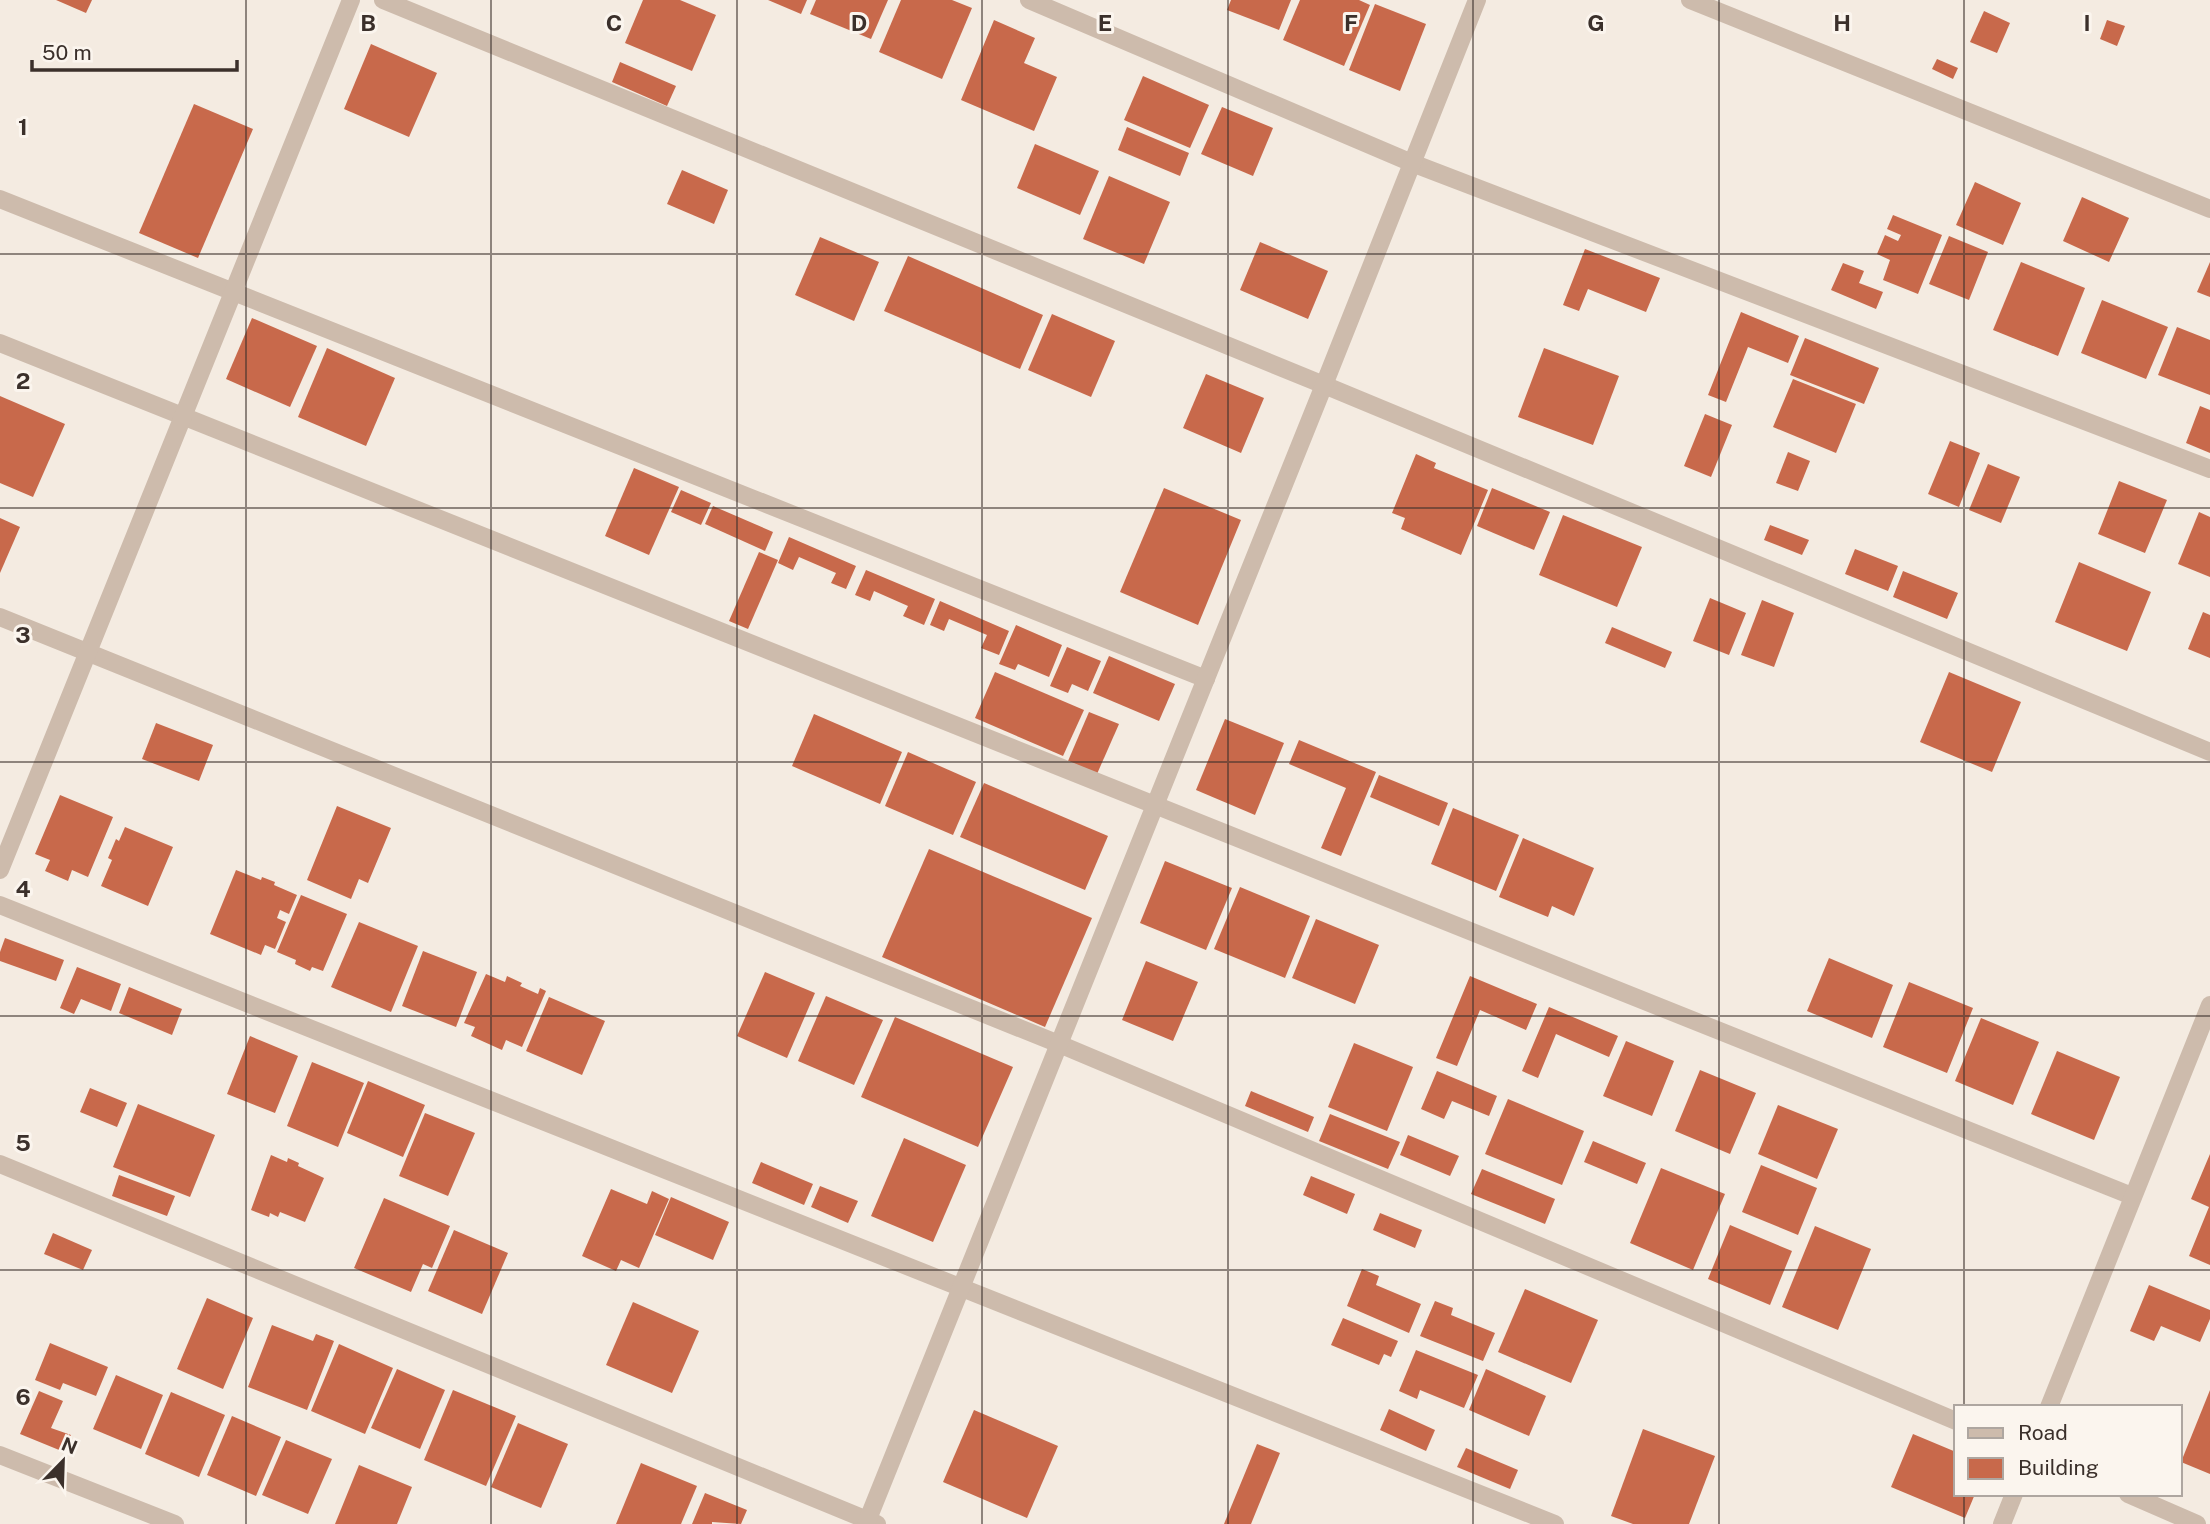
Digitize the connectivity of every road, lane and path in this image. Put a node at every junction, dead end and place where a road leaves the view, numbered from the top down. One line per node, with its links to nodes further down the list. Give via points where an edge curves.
1 (352, 0): 9 (street)
2 (383, 0): 11 (street)
3 (1029, 0): 6 (street)
4 (1477, 0): 6 (street)
5 (1690, 0): 8 (street)
6 (1412, 163): 11 (street); 13 (street)
7 (0, 198): 9 (street)
8 (2210, 209)
9 (234, 291): 12 (street); 16 (street)
10 (0, 343): 12 (street)
11 (1324, 385): 16 (street); 17 (street)
12 (184, 415): 15 (street); 18 (street)
13 (2210, 470)
14 (0, 617): 15 (street)
15 (89, 651): 19 (street); 22 (street)
16 (1206, 679): 18 (street)
17 (2210, 752)
18 (1156, 804): 22 (street); 24 (street)
19 (0, 870)
20 (0, 905): 25 (street)
21 (2210, 1005): 24 (street)
22 (1059, 1044): 25 (street); 27 (street)
23 (0, 1164): 31 (street)
24 (2132, 1196): 26 (street)
25 (961, 1288): 31 (street); 33 (street)
26 (2050, 1405)
27 (1954, 1420)
28 (0, 1455): 32 (street)
29 (2013, 1496): 34 (street)
30 (2133, 1496): 35 (street)
31 (870, 1523)
32 (174, 1524)
33 (1555, 1524)
34 (2002, 1524)
35 (2197, 1524)

